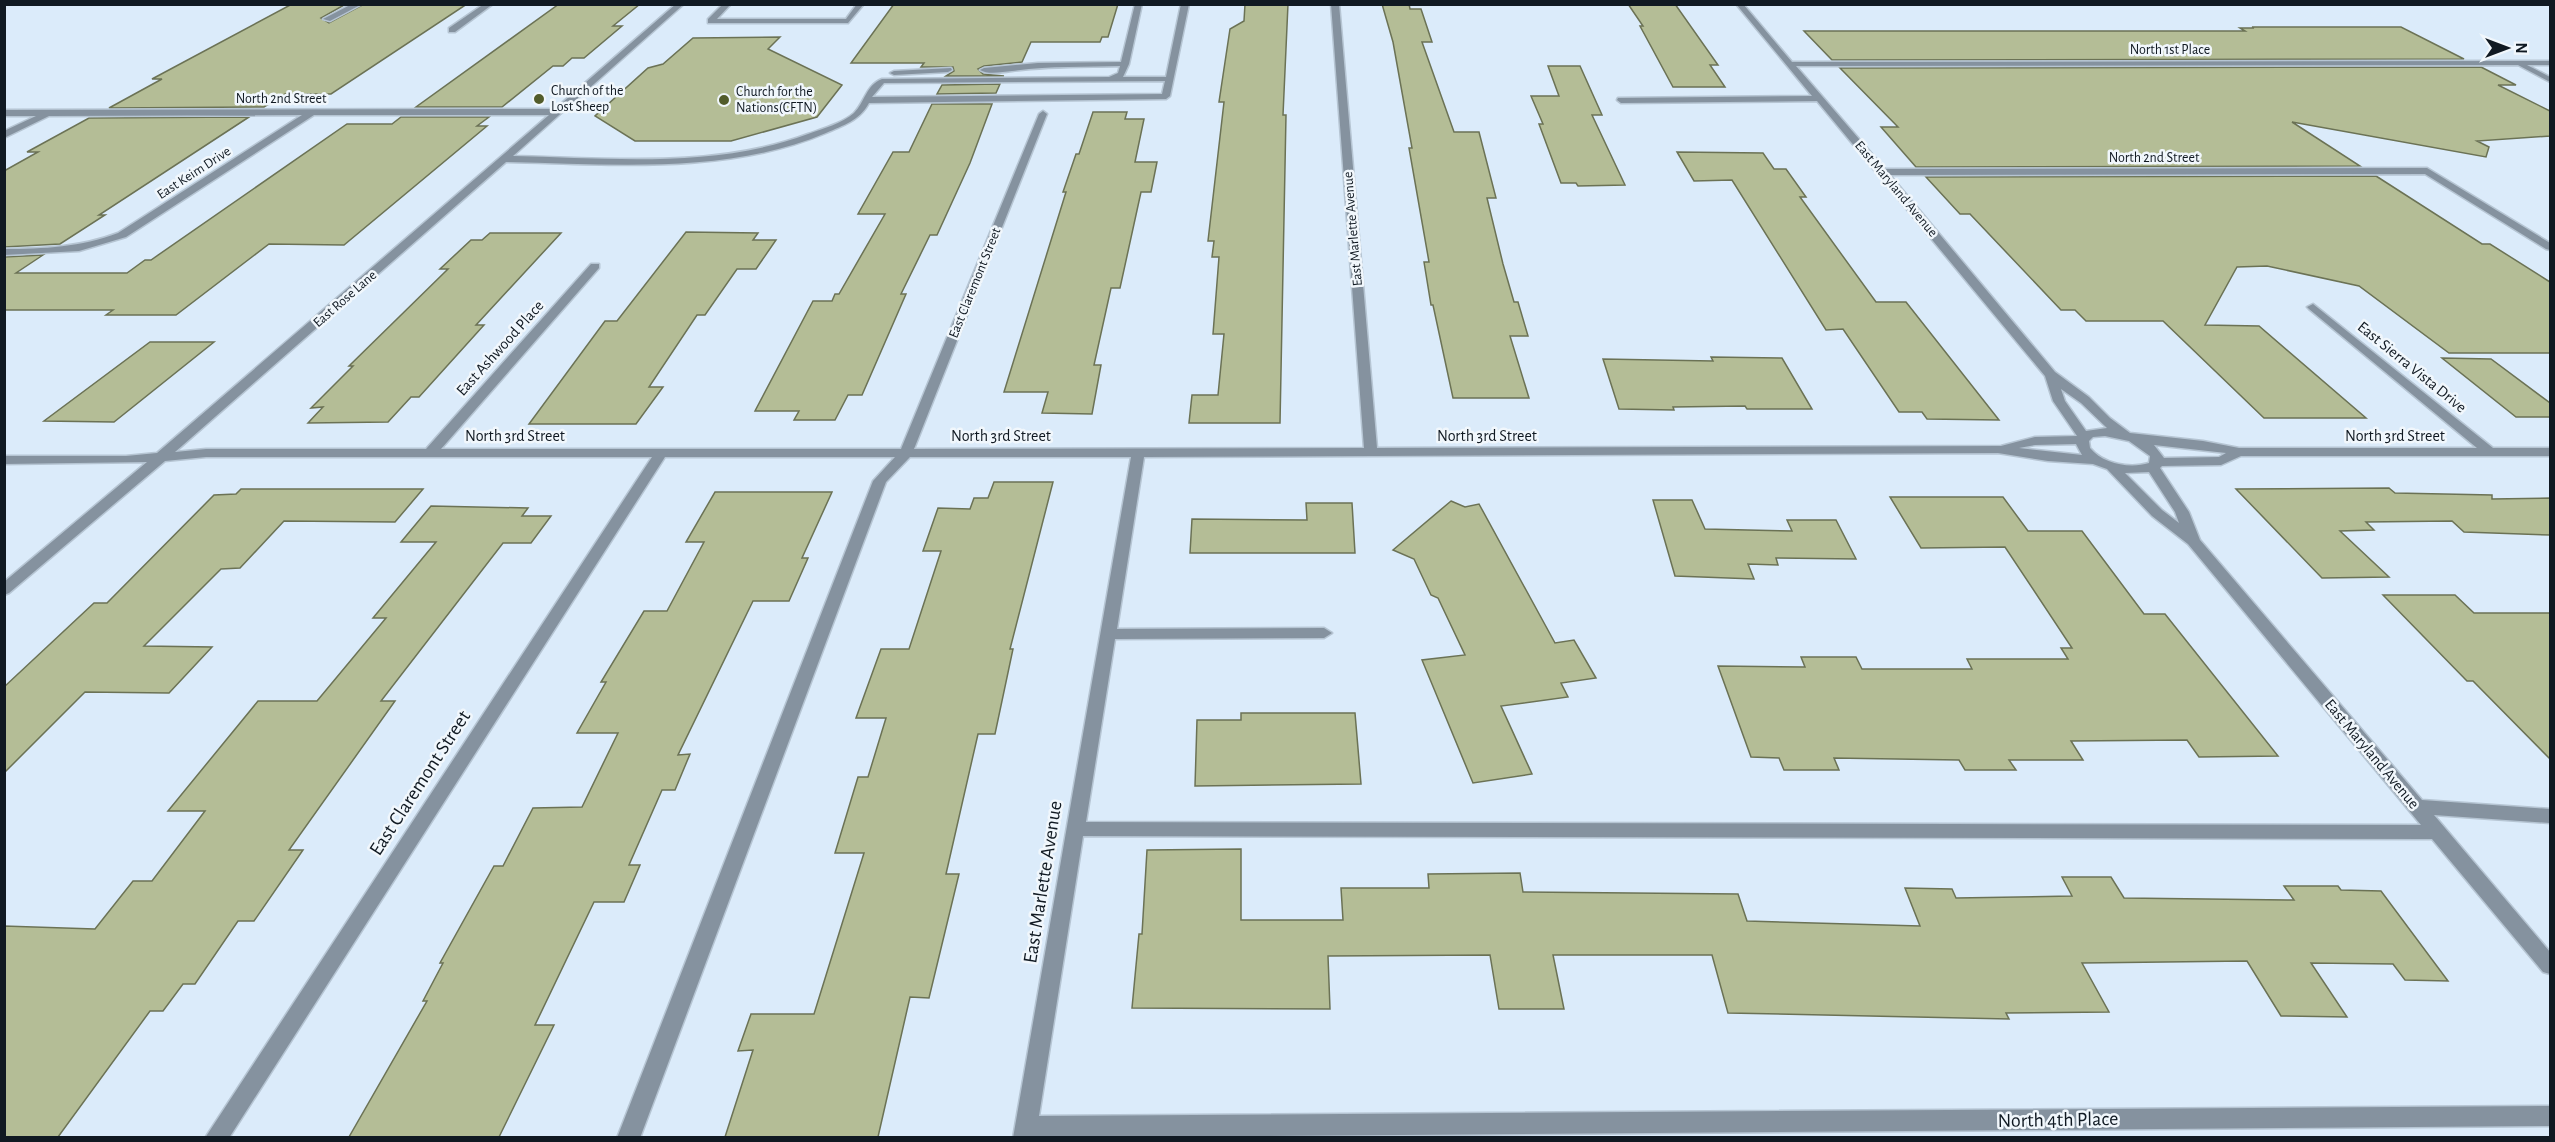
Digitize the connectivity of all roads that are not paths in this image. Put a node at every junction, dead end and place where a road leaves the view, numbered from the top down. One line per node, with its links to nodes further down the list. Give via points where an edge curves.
1 (347, 4): 2 (street, via 327,19)
2 (359, 4)
3 (490, 4): 11 (street)
4 (681, 4): 25 (street, East Rose Lane)
5 (728, 4): 6 (street, via 711,21 848,21)
6 (861, 4)
7 (1139, 4): 14 (street)
8 (1185, 4): 19 (street)
9 (1335, 4): 48 (street, East Marlette Avenue)
10 (1739, 4): 15 (street, East Maryland Avenue)
11 (452, 30)
12 (2516, 63): 13 (street, North 1st Place); 15 (street, North 1st Place); 20 (street)
13 (2550, 63)
14 (1125, 64): 17 (street); 18 (street, via 1122,74)
15 (1790, 64): 22 (street, East Maryland Avenue)
16 (958, 70): 21 (street, via 900,72 889,74)
17 (969, 70)
18 (1110, 79): 19 (street); 21 (street)
19 (1169, 79): 23 (street, via 1166,96)
20 (2550, 80)
21 (882, 81): 23 (street, via 872,88)
22 (1819, 98): 24 (street); 32 (street, East Maryland Avenue)
23 (868, 100): 31 (street, via 854,117 794,142 728,157 668,161)
24 (1621, 100)
25 (557, 112): 28 (street, North 2nd Street); 31 (street, East Rose Lane)
26 (4, 113): 27 (street, North 2nd Street)
27 (48, 113): 28 (street, North 2nd Street); 30 (street)
28 (312, 113): 34 (street, East Keim Drive, via 130,231 87,247)
29 (1043, 114): 46 (street, East Claremont Street)
30 (4, 135)
31 (503, 159): 49 (street, East Rose Lane)
32 (1882, 172): 33 (street, North 2nd Street, via 2427,171); 37 (street, East Maryland Avenue)
33 (2550, 247)
34 (4, 252)
35 (595, 266): 44 (street, East Ashwood Place)
36 (2313, 307): 42 (street, East Sierra Vista Drive)
37 (2050, 375): 38 (street, East Maryland Avenue); 39 (street, East Maryland Avenue, via 2059,401)
38 (2130, 437): 39 (street, via 2105,432); 41 (street, North 3rd Street); 52 (street, East Maryland Avenue, via 2153,450 2157,456)
39 (2083, 439): 40 (street, North 3rd Street, via 2035,441); 51 (street, East Maryland Avenue, via 2084,449)
40 (1998, 449): 48 (street, North 3rd Street); 51 (street, North 3rd Street)
41 (2239, 452): 42 (street, North 3rd Street); 52 (street, North 3rd Street, via 2221,461)
42 (2490, 452): 43 (street, North 3rd Street)
43 (2550, 452)
44 (430, 453): 45 (street, North 3rd Street); 49 (street, North 3rd Street)
45 (661, 453): 46 (street, North 3rd Street); 66 (street, East Claremont Street)
46 (906, 453): 47 (street, North 3rd Street); 67 (street, via 880,481)
47 (1138, 453): 48 (street, North 3rd Street); 57 (street, East Marlette Avenue)
48 (1371, 453)
49 (165, 455): 50 (street, North 3rd Street, via 126,460); 55 (street, East Rose Lane)
50 (4, 460)
51 (2095, 460): 53 (street, East Maryland Avenue)
52 (2155, 464): 53 (street, East Maryland Avenue, via 2130,470); 54 (street, East Maryland Avenue)
53 (2110, 466): 54 (street, East Maryland Avenue, via 2157,513)
54 (2193, 541): 58 (street, East Maryland Avenue)
55 (4, 590)
56 (1324, 633): 57 (street)
57 (1107, 634): 60 (street, East Marlette Avenue)
58 (2417, 807): 59 (street); 61 (street, East Maryland Avenue)
59 (2550, 816)
60 (1074, 829): 61 (street); 65 (street, East Marlette Avenue)
61 (2437, 832): 62 (street, East Maryland Avenue)
62 (2550, 966)
63 (2550, 1116): 64 (street, North 4th Place)
64 (1637, 1131): 65 (street, North 4th Place)
65 (1025, 1132)
66 (216, 1137)
67 (628, 1137)

